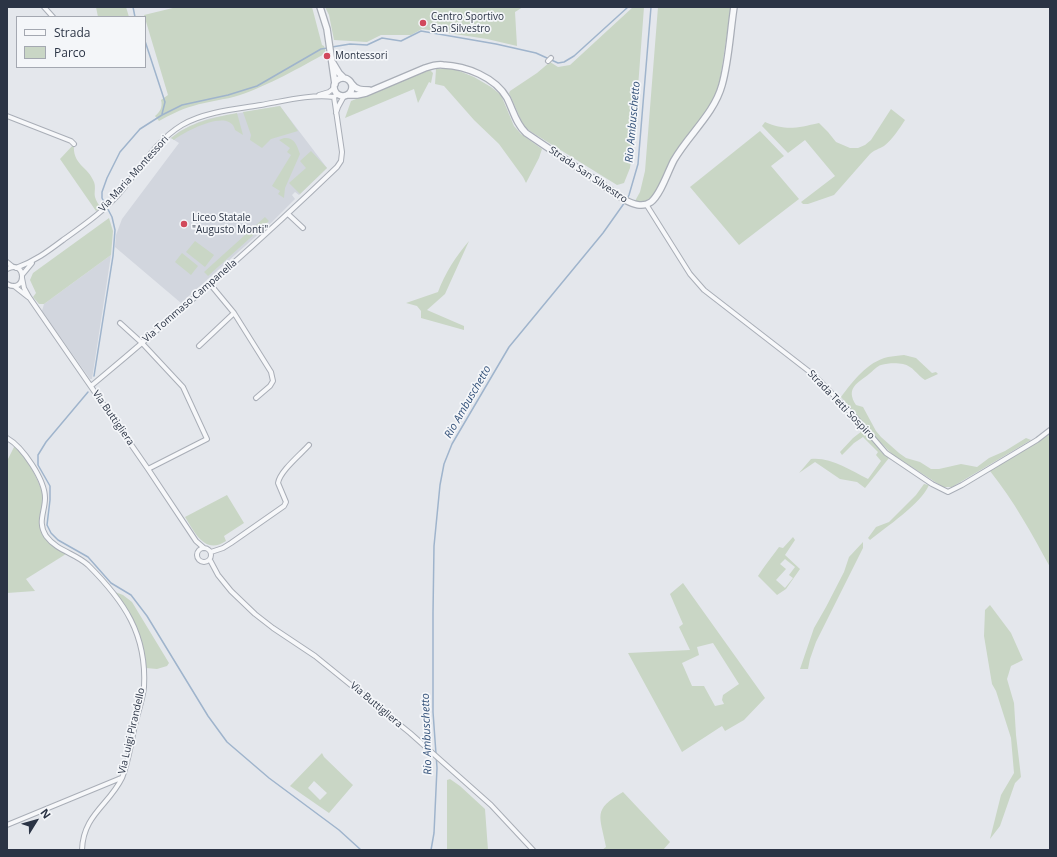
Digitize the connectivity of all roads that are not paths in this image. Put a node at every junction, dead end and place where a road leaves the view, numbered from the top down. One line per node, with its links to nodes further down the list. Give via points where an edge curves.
1 (44, 7): 4 (street)
2 (320, 7): 5 (street)
3 (734, 7): 15 (street, via 722,86 714,104 674,159 656,196)
4 (52, 16)
5 (332, 60): 6 (street); 9 (street)
6 (344, 78): 7 (street); 9 (street, via 339,79)
7 (351, 84): 8 (street, via 358,89); 11 (street, via 352,90)
8 (373, 90): 11 (street, Strada San Silvestro); 15 (street, Strada San Silvestro, via 425,68 442,64 476,73 503,93 518,125 526,134 631,203)
9 (335, 91): 10 (street, Via Maria Montessori); 10 (street, Via Maria Montessori); 11 (street); 12 (street, Via Tommaso Campanella)
10 (317, 96): 19 (street, Via Maria Montessori, via 207,115 183,125 167,136 103,210)
11 (346, 96): 12 (street)
12 (336, 113): 16 (street, Via Tommaso Campanella, via 341,161)
13 (7, 116): 14 (street)
14 (74, 144)
15 (646, 204): 32 (street, Strada Tetti Sospiro, via 690,274 704,290 815,376 886,453 932,484 948,492 962,486)
16 (288, 214): 17 (street); 23 (street, Via Tommaso Campanella)
17 (303, 228)
18 (7, 262): 20 (street)
19 (33, 262): 20 (street, Via Maria Montessori); 22 (street, Via Maria Montessori)
20 (14, 267): 21 (street, Via Maria Montessori); 22 (street, via 20,271)
21 (7, 269)
22 (22, 277): 24 (street, Via Maria Montessori, via 19,284); 25 (street, Via Buttigliera)
23 (210, 284): 26 (street); 28 (street, Via Tommaso Campanella)
24 (9, 286): 25 (street, Via Buttigliera)
25 (29, 297): 30 (street, Via Buttigliera)
26 (234, 313): 29 (street); 31 (street, via 271,372 273,381)
27 (120, 323): 28 (street)
28 (142, 343): 30 (street, Via Tommaso Campanella); 35 (street, via 182,387 208,439)
29 (199, 346)
30 (91, 386): 35 (street, Via Buttigliera)
31 (256, 398)
32 (1050, 430)
33 (7, 438): 43 (street, Via Luigi Pirandello, via 20,448 39,478 45,498 41,521 46,535 53,544 91,569 120,602 138,635 142,649 144,688)
34 (310, 445): 39 (street, via 278,480 286,502 284,506 231,543)
35 (148, 469): 36 (street, Via Buttigliera)
36 (196, 541): 37 (street, Via Buttigliera); 38 (street, Via Buttigliera)
37 (204, 548): 38 (street); 39 (street)
38 (198, 552): 41 (street, via 198,559)
39 (211, 552): 40 (street)
40 (210, 560): 41 (street); 42 (street, Via Buttigliera)
41 (206, 562): 42 (street, Via Buttigliera)
42 (214, 568): 46 (street, Via Buttigliera, via 255,614 315,656 410,733 491,805)
43 (122, 778): 44 (street); 45 (street, Via Luigi Pirandello, via 88,823 82,840)
44 (7, 825)
45 (82, 850)
46 (533, 850)

